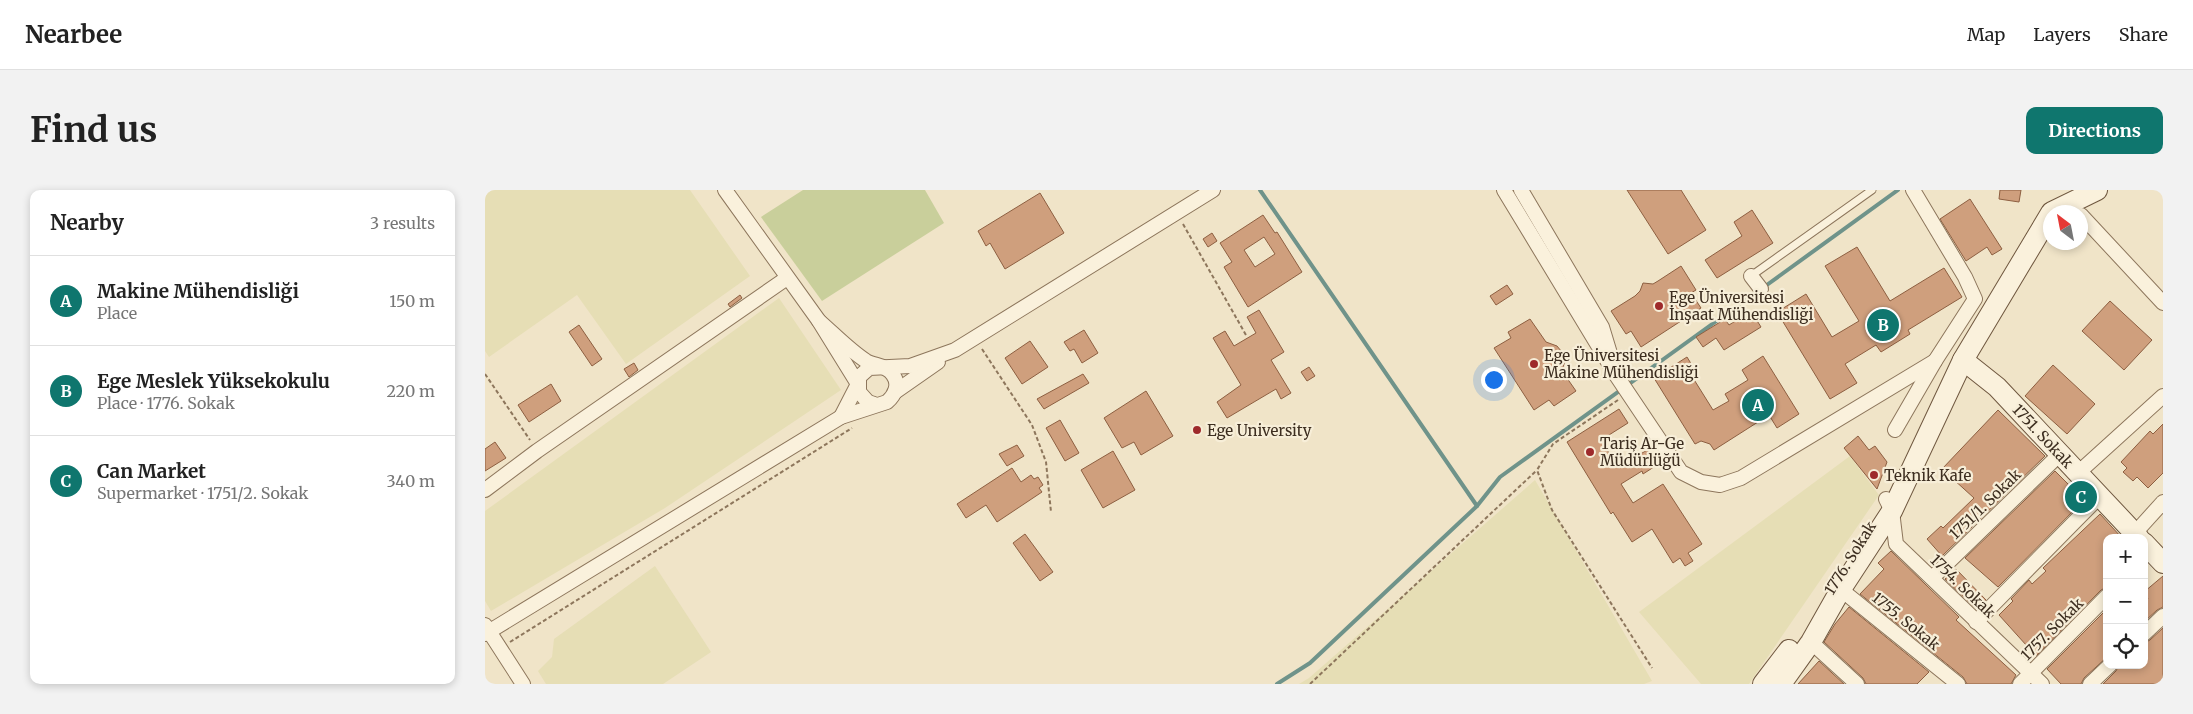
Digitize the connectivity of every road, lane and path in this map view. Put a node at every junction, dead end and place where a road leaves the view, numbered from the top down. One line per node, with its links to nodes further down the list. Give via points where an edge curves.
1 (725, 190): 13 (street)
2 (1213, 190): 9 (street)
3 (1504, 190): 7 (street)
4 (1872, 190): 12 (lane)
5 (1913, 190): 21 (street, via 1965,276 1975,299)
6 (2097, 190): 8 (street, 1776. Sokak)
7 (1521, 200): 25 (street, via 1555,262 1602,327)
8 (2083, 205)
9 (1177, 213): 17 (path); 18 (street)
10 (2088, 223): 15 (street)
11 (2043, 226): 20 (street, 1776. Sokak)
12 (1751, 276): 14 (street)
13 (787, 278): 16 (street); 32 (street)
14 (1761, 289)
15 (2163, 303)
16 (819, 321): 22 (street, via 867,362); 24 (street)
17 (1245, 335)
18 (975, 338): 19 (street); 40 (path, via 1033,425 1046,462)
19 (955, 350): 22 (street, via 910,366); 26 (street)
20 (1963, 360): 33 (street, 1751. Sokak, via 1997,387); 39 (street, 1776. Sokak, via 1931,428 1916,442)
21 (1935, 361): 25 (street, via 1741,478 1720,485 1701,482 1681,472); 31 (street)
22 (884, 367): 24 (street, via 869,368 859,377); 26 (street, via 893,373)
23 (485, 374): 32 (path)
24 (858, 384): 28 (street, via 863,398); 30 (street)
25 (1622, 385): 34 (path, via 1553,444)
26 (895, 392): 28 (street, via 887,402)
27 (2163, 396): 35 (street)
28 (874, 404): 29 (street)
29 (857, 411): 30 (street); 51 (path, via 853,427)
30 (841, 417): 48 (street)
31 (1895, 430)
32 (537, 450): 36 (street)
33 (2060, 454): 35 (street, 1751. Sokak); 43 (street, 1751/1. Sokak)
34 (1537, 470): 52 (path, via 1552,510); 56 (path)
35 (2078, 472): 37 (street, 1751. Sokak)
36 (485, 490)
37 (2100, 496): 41 (street, 1751. Sokak); 47 (street)
38 (2163, 502): 42 (street)
39 (1889, 505): 43 (street, 1754. Sokak, via 1896,544); 44 (street, 1776. Sokak)
40 (1051, 512)
41 (2134, 534)
42 (2148, 543)
43 (1932, 578): 47 (street, 1754. Sokak)
44 (1837, 586): 50 (street, 1776. Sokak); 57 (street, 1776. Sokak); 60 (street, 1755. Sokak)
45 (2103, 600): 54 (street, 1757. Sokak)
46 (2163, 616): 49 (street)
47 (1976, 622): 54 (street, 1754. Sokak)
48 (486, 630): 51 (street)
49 (2148, 630)
50 (1811, 642): 58 (street, 1776. Sokak); 59 (street)
51 (500, 648): 55 (street)
52 (1652, 668)
53 (2106, 669): 63 (street)
54 (2030, 674): 61 (street, 1757. Sokak); 62 (street, 1754. Sokak)
55 (523, 684)
56 (1310, 684)
57 (1763, 684)
58 (1781, 684)
59 (1857, 684)
60 (1958, 684)
61 (2020, 684)
62 (2042, 684)
63 (2089, 684)

